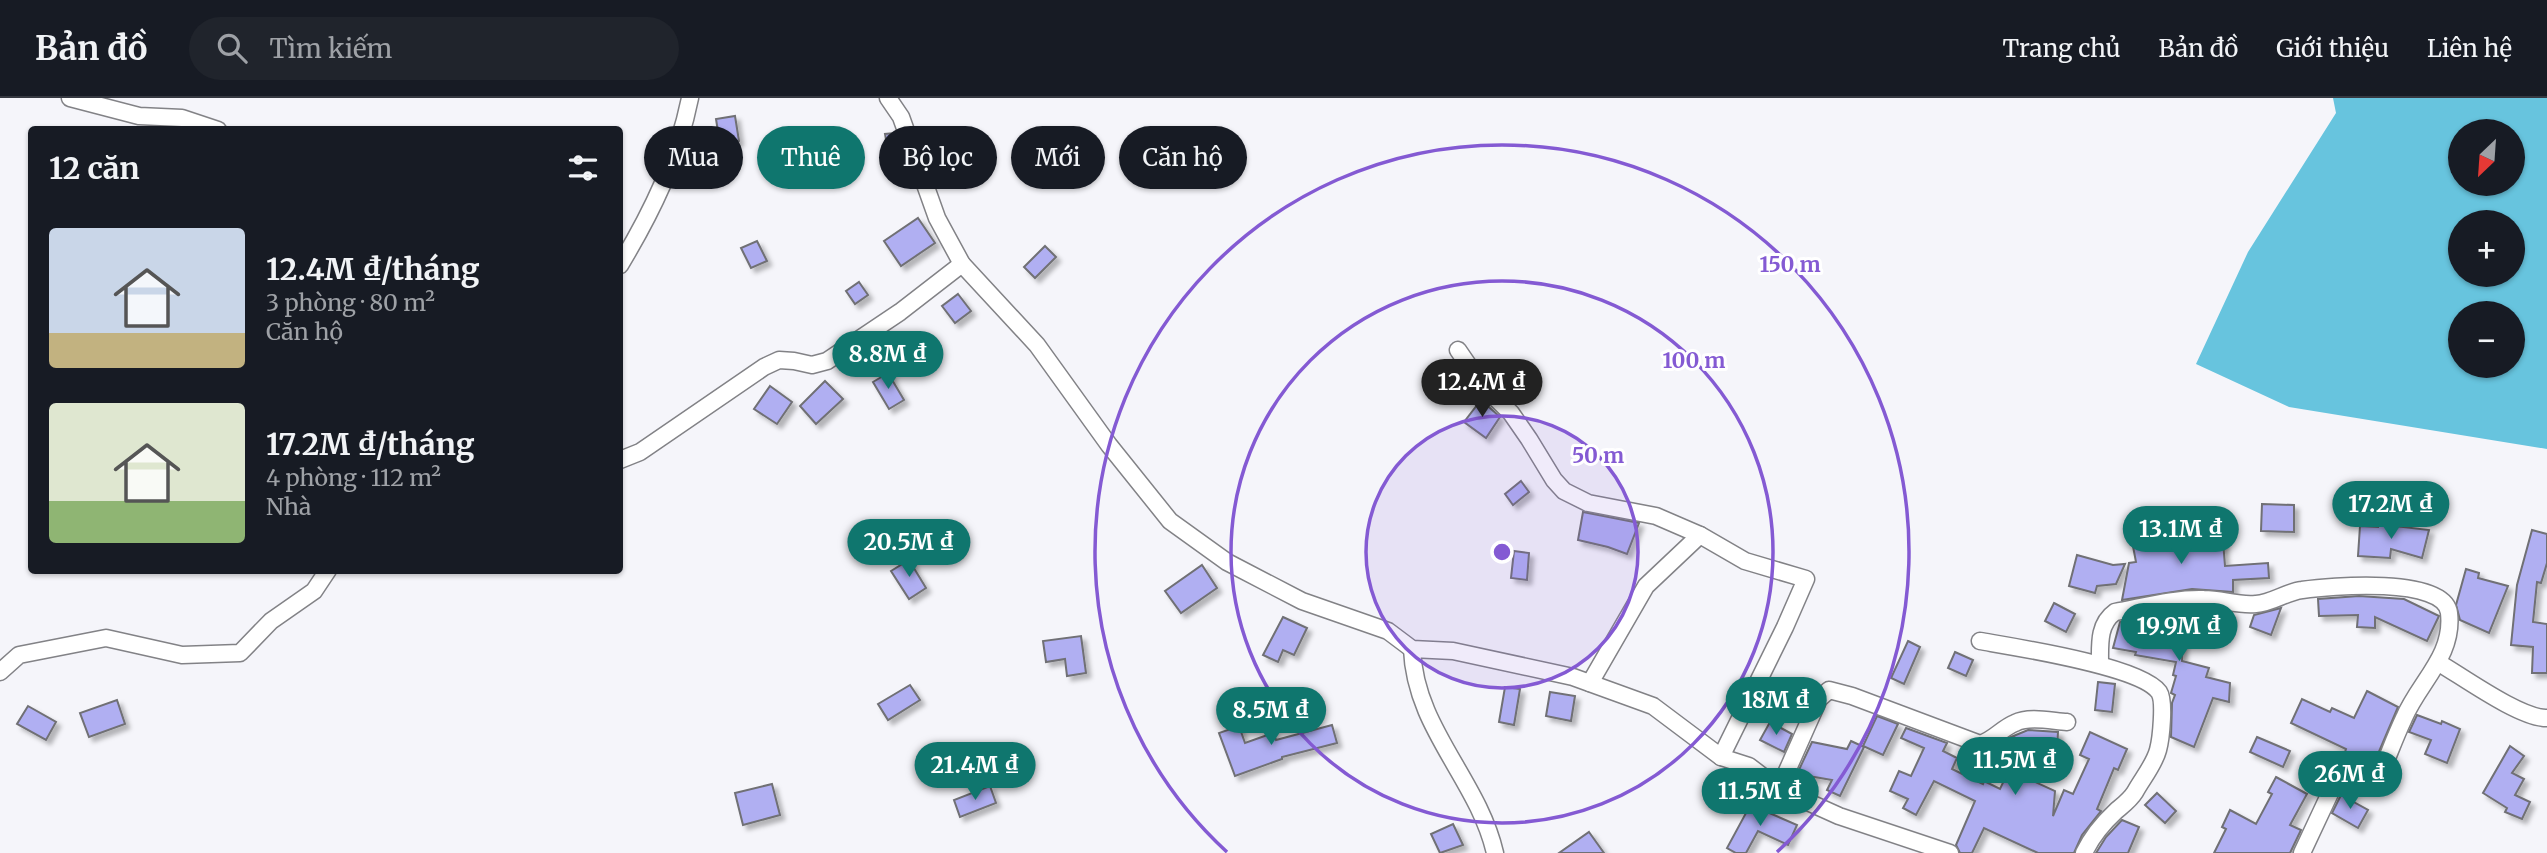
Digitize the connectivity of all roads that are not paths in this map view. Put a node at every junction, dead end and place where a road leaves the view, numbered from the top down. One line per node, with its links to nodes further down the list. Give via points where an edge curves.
1 (70, 98): 4 (street, via 139,116 182,118)
2 (690, 98): 5 (street, via 675,158)
3 (888, 98): 6 (street, via 901,117 937,218)
4 (206, 126)
5 (623, 259)
6 (962, 264): 8 (street, via 827,361 811,365 779,360 764,367 640,452); 12 (street, via 1037,345 1170,521 1227,562 1302,601 1388,631)
7 (1458, 350): 9 (street, via 1482,385 1511,413 1564,491 1599,506 1656,516)
8 (623, 459)
9 (1700, 535): 16 (street, via 1646,586); 19 (street, via 1745,561 1805,579)
10 (325, 574): 15 (street, via 314,591 271,621 240,653 182,655 106,638 19,656)
11 (1980, 641): 14 (street)
12 (1412, 649): 16 (street, via 1453,650); 21 (street, via 1424,708 1490,830)
13 (2439, 663): 14 (street, via 2449,622 2445,601 2407,587 2382,587 2300,590 2254,604 2186,599 2115,612 2102,631); 17 (street, via 2508,704); 24 (street, via 2403,719 2377,782 2347,772 2331,791)
14 (2100, 664): 23 (street, via 2159,692 2161,727 2159,748 2131,799 2099,827)
15 (0, 672)
16 (1590, 683): 19 (street, via 1653,706)
17 (2547, 718)
18 (2067, 722): 20 (street, via 2014,723 1980,744 1829,690 1819,699)
19 (1721, 757): 20 (street, via 1749,766)
20 (1779, 789): 22 (street, via 1839,816)
21 (1495, 853)
22 (1950, 853)
23 (2084, 853)
24 (2302, 853)

